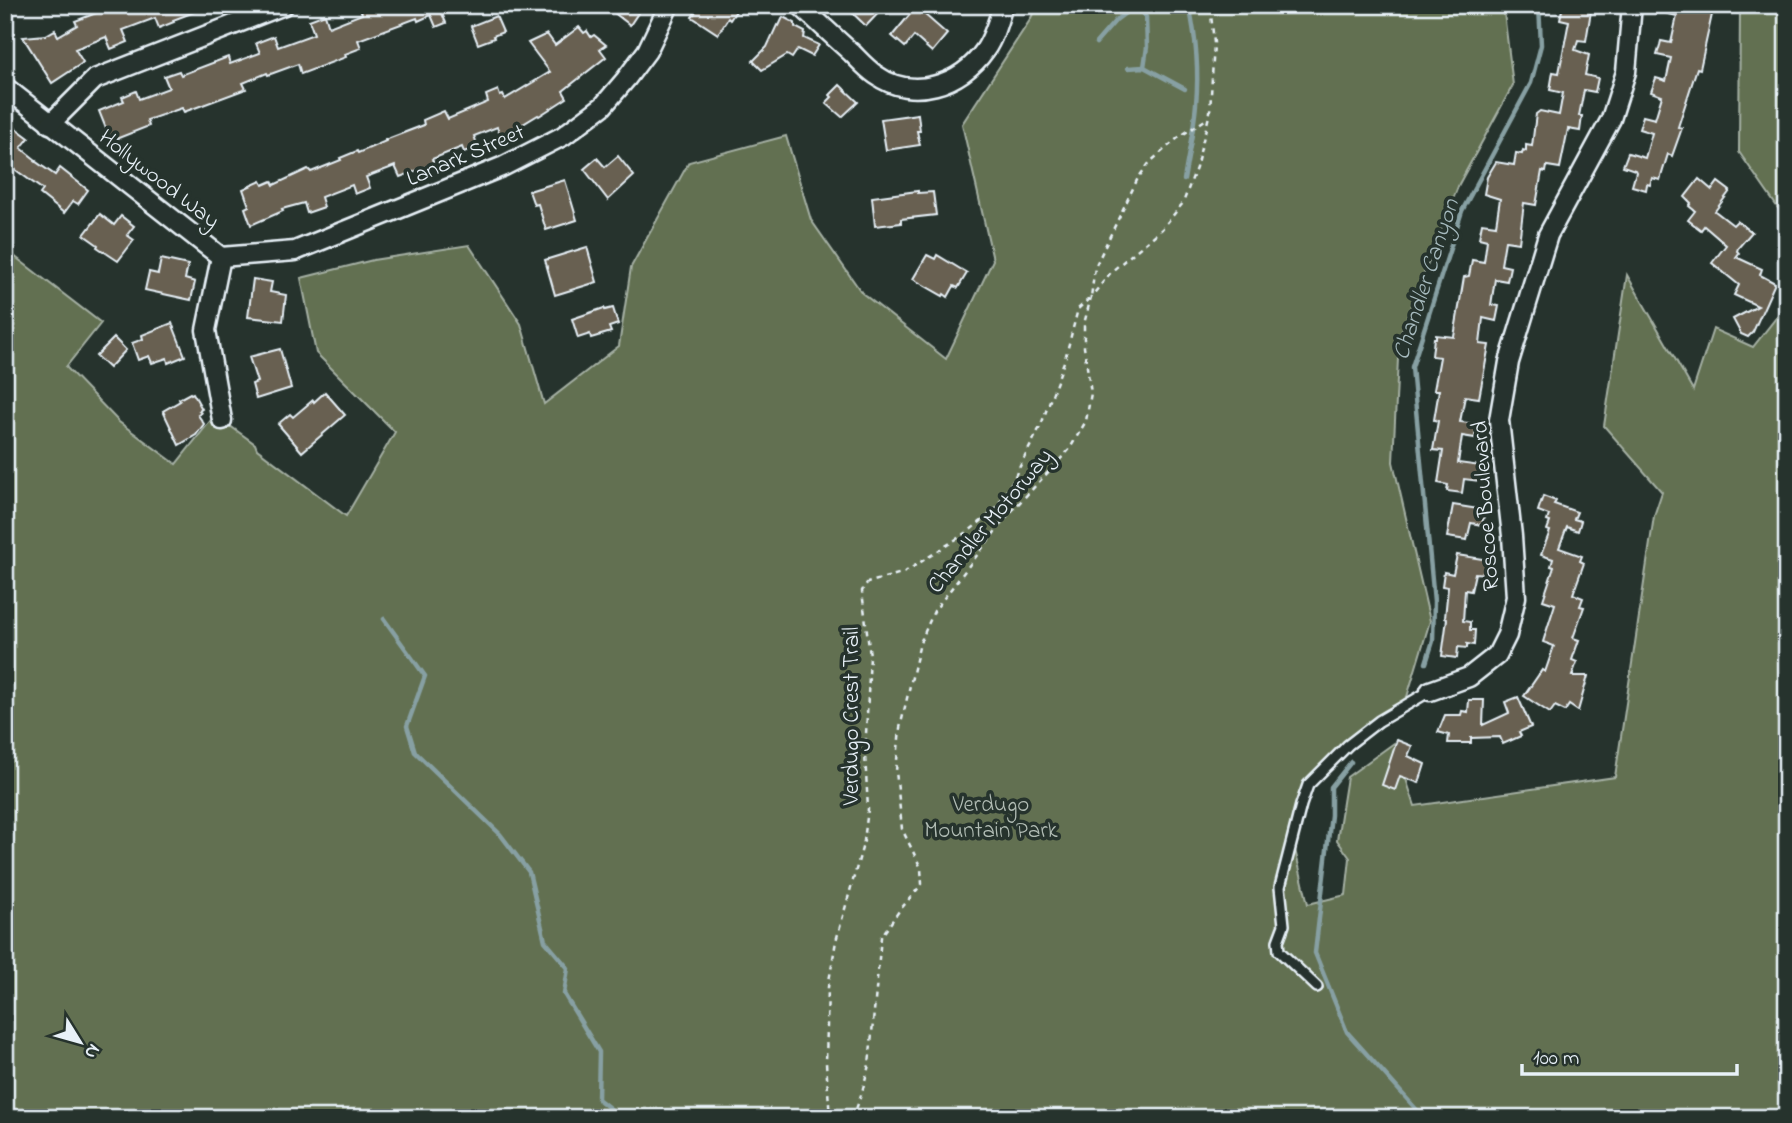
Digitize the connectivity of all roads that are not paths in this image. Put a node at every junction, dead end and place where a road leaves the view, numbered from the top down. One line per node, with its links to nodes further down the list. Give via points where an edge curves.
1 (284, 5): 7 (street, via 95,79)
2 (669, 5): 8 (street, Lanark Street, via 647,51 626,79 603,106 563,136 504,166 295,251)
3 (800, 5): 4 (street, via 876,76 898,87 919,88 945,83 967,70 990,42)
4 (1003, 5)
5 (1632, 5): 10 (street, Roscoe Boulevard, via 1626,72 1611,119 1548,235 1509,362 1499,421 1516,597 1507,635 1497,655 1469,677)
6 (5, 87): 7 (street, Hollywood Way)
7 (50, 124): 8 (street, Hollywood Way)
8 (221, 257): 9 (street, Hollywood Way, via 206,330)
9 (222, 420)
10 (1430, 691): 11 (lane, via 1379,721 1308,785 1280,887 1283,925 1278,941 1279,951)
11 (1317, 987)

